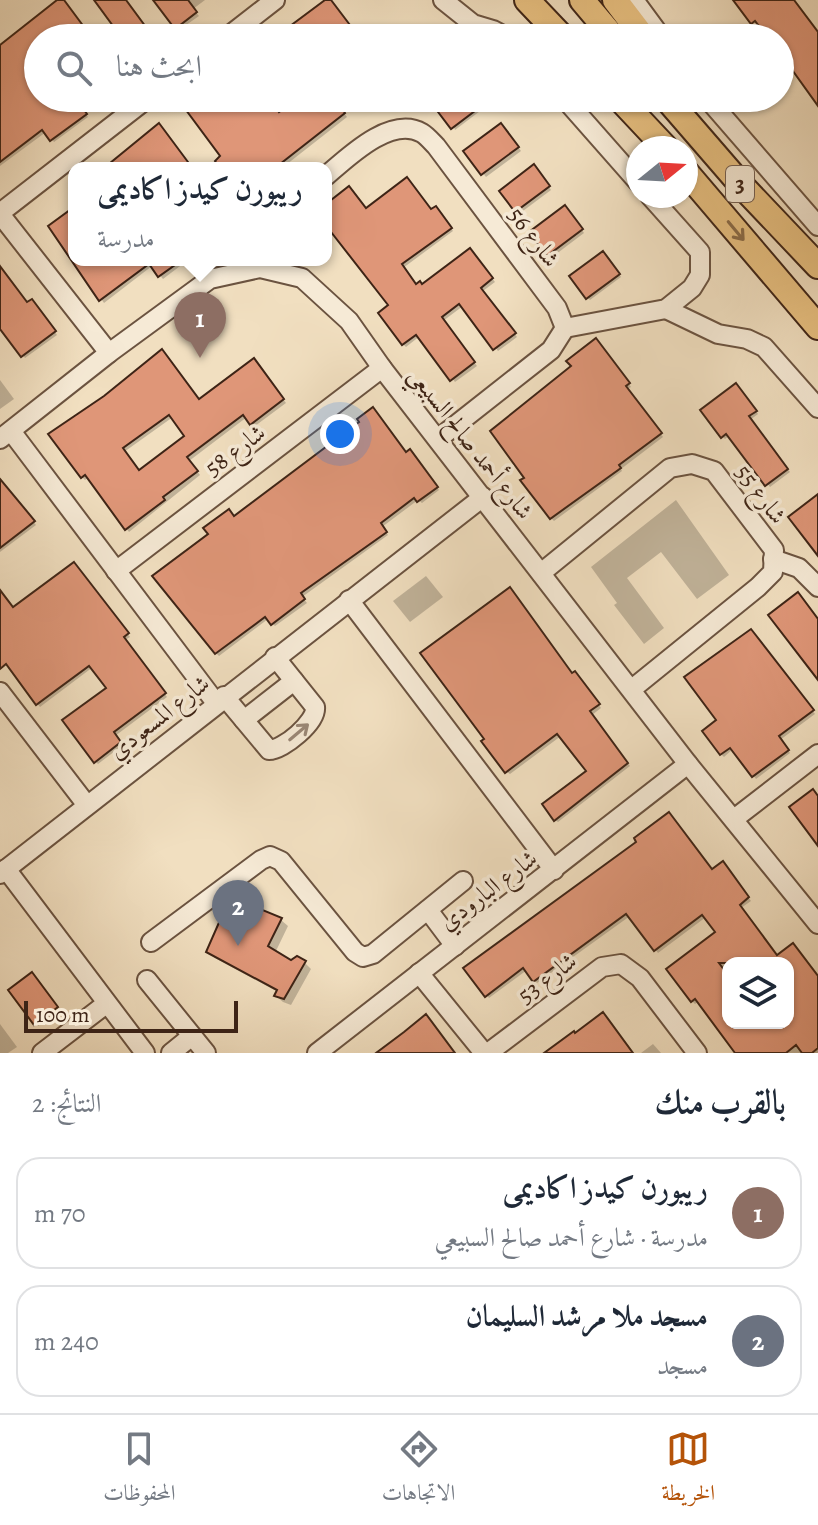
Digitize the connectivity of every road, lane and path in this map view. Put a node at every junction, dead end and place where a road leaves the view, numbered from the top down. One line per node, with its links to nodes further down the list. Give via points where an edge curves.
1 (275, 0): 8 (street)
2 (443, 0): 9 (street)
3 (527, 0): 10 (main road)
4 (550, 0): 11 (main road)
5 (582, 0): 12 (main road)
6 (615, 0): 13 (main road)
7 (634, 0): 14 (street)
8 (244, 24)
9 (473, 24)
10 (550, 24)
11 (569, 24)
12 (602, 24)
13 (633, 24)
14 (652, 24)
15 (130, 112): 30 (street)
16 (576, 112): 24 (street)
17 (632, 112): 22 (main road)
18 (638, 112): 23 (main road)
19 (678, 112): 27 (main road, 3)
20 (698, 112): 27 (main road)
21 (721, 112): 28 (street)
22 (655, 136)
23 (657, 136)
24 (626, 168)
25 (332, 172): 37 (street, شارع 56, via 385,132 420,132 436,146 557,308)
26 (698, 186): 36 (main road, 3, one-way to 36)
27 (743, 187): 34 (main road, 3)
28 (811, 205): 31 (street)
29 (661, 208): 35 (street, via 700,252 702,264 692,288)
30 (0, 213): 38 (street)
31 (818, 226)
32 (253, 266): 38 (street, شارع أحمد صالح السبيعي, via 210,279)
33 (266, 266): 39 (street, شارع أحمد صالح السبيعي, via 302,278 349,321)
34 (818, 266)
35 (666, 309): 37 (street); 40 (street, via 718,334 764,347)
36 (818, 327)
37 (565, 328): 42 (street, via 551,350)
38 (109, 353): 41 (street, شارع أحمد صالح السبيعي)
39 (382, 368): 42 (street, شارع أحمد صالح السبيعي); 45 (street, شارع 58)
40 (818, 408)
41 (6, 435): 45 (street)
42 (438, 439): 43 (street, شارع أحمد صالح السبيعي)
43 (483, 497): 46 (street, شارع أحمد صالح السبيعي); 48 (street, شارع المسعودي)
44 (773, 559): 46 (street, شارع 55, via 774,550 714,471 692,464 670,468); 47 (street, via 799,568); 51 (street, شارع 55, via 773,572 758,587)
45 (116, 571): 53 (street)
46 (541, 573): 51 (street, شارع أحمد صالح السبيعي)
47 (818, 587)
48 (349, 600): 49 (street, شارع المسعودي); 59 (street)
49 (275, 657): 50 (street); 53 (street, شارع المسعودي)
50 (294, 681): 54 (street); 54 (street, one-way to 50, via 269,750 279,748 316,712)
51 (632, 689): 56 (street, شارع أحمد صالح السبيعي)
52 (0, 692): 57 (street)
53 (220, 700): 54 (street); 57 (street, شارع المسعودي)
54 (244, 720)
55 (818, 754): 58 (street)
56 (688, 764): 58 (street, شارع أحمد صالح السبيعي); 59 (street, شارع البارودي)
57 (86, 804): 60 (street, شارع المسعودي)
58 (734, 819): 63 (street, شارع أحمد صالح السبيعي)
59 (554, 870): 65 (street, شارع البارودي)
60 (3, 871): 68 (street)
61 (463, 881): 62 (street)
62 (428, 910): 64 (street, via 373,954 360,956 281,861 270,856); 65 (street)
63 (818, 924)
64 (151, 942)
65 (455, 946): 66 (street, شارع البارودي)
66 (419, 973): 74 (street, شارع البارودي); 75 (street, شارع 53)
67 (147, 980): 69 (street)
68 (106, 1004): 70 (street); 71 (street)
69 (192, 1036): 72 (street); 73 (street)
70 (42, 1053)
71 (145, 1053)
72 (171, 1053)
73 (206, 1053)
74 (317, 1053)
75 (486, 1053): 76 (street, شارع 53, via 602,967 621,964 640,978)
76 (697, 1053)

